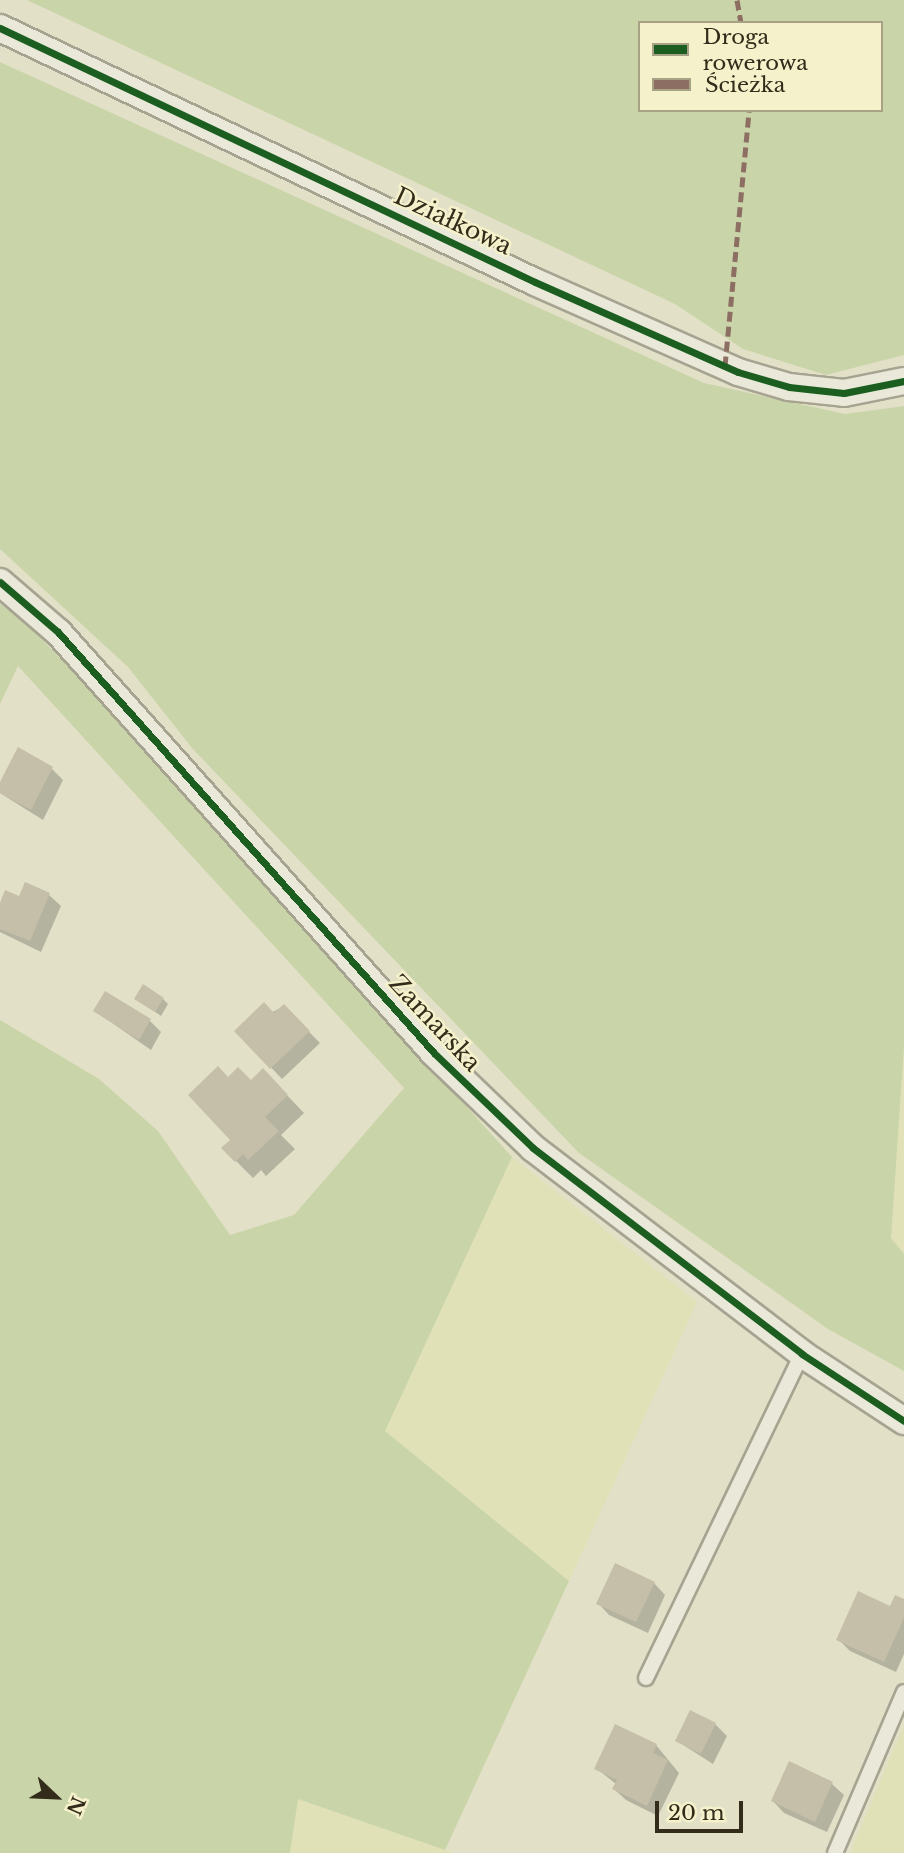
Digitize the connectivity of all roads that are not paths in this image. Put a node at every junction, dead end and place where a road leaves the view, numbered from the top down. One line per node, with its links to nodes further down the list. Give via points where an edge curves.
1 (0, 28): 2 (street, Działkowa, via 535,282 738,372 789,387 844,393)
2 (904, 381)
3 (0, 582): 4 (street, Zamarska, via 58,632 454,1072 533,1148)
4 (802, 1354): 5 (street, Zamarska); 6 (lane)
5 (904, 1421)
6 (646, 1678)
7 (904, 1692): 8 (lane)
8 (835, 1853)

